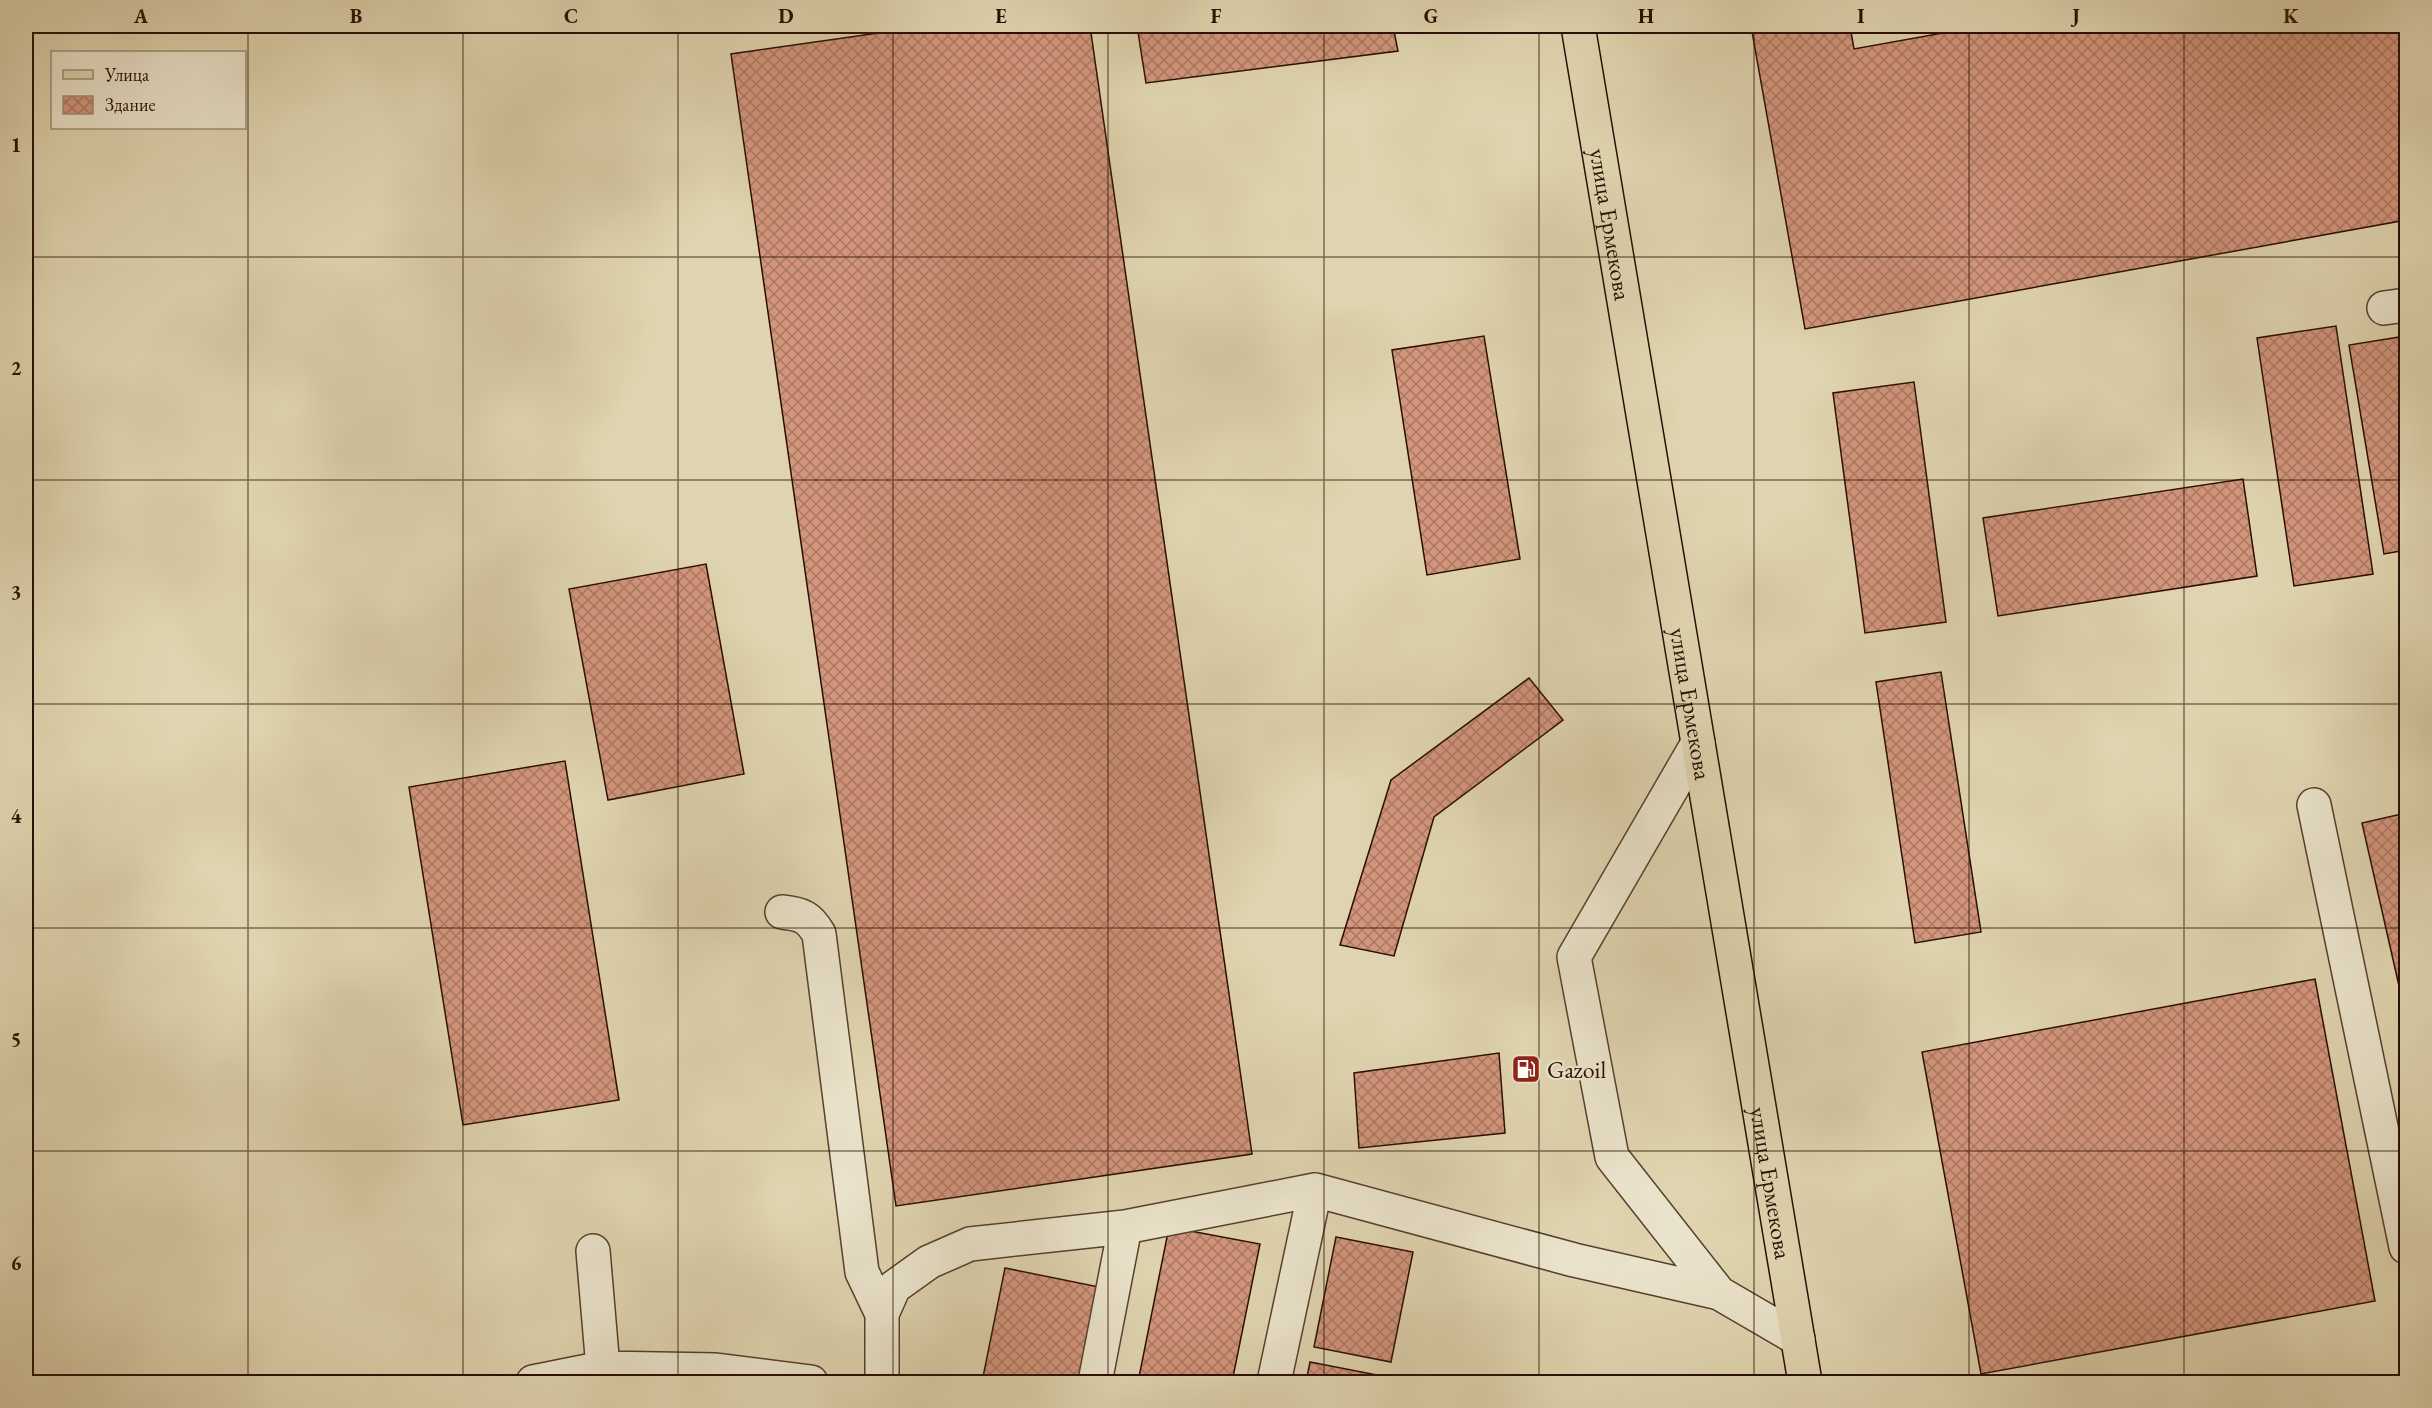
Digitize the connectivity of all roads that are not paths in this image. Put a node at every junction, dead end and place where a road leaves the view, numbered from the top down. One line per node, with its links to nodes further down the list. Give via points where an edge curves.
1 (1578, 26): 2 (main road, улица Ермекова)
2 (1698, 743): 9 (lane, via 1574,957 1612,1157); 11 (main road, улица Ермекова)
3 (2314, 805): 7 (lane)
4 (782, 912): 10 (lane, via 801,914 812,921 819,934 862,1272)
5 (1314, 1190): 6 (lane); 9 (lane, via 1574,1260); 17 (lane)
6 (1125, 1227): 10 (lane, via 970,1244 929,1262 894,1287); 16 (lane)
7 (2406, 1247)
8 (593, 1251): 12 (lane)
9 (1719, 1293): 11 (lane)
10 (882, 1314): 15 (lane)
11 (1798, 1339): 18 (main road, улица Ермекова)
12 (603, 1368): 13 (lane); 14 (lane, via 716,1370)
13 (533, 1383)
14 (811, 1383)
15 (882, 1383)
16 (1095, 1383)
17 (1274, 1383)
18 (1805, 1383)

